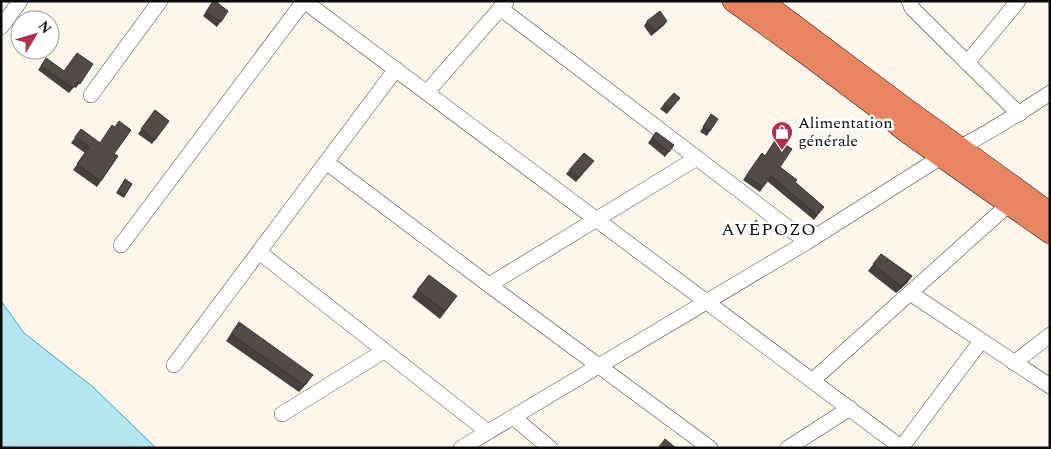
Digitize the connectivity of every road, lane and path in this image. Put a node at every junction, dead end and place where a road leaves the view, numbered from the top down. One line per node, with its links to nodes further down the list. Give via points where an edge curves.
1 (20, 1): 9 (street)
2 (160, 1): 14 (street)
3 (304, 1): 11 (street); 25 (street)
4 (733, 1): 17 (highway)
5 (762, 1): 16 (highway)
6 (909, 1): 10 (street, via 912,8)
7 (1018, 1): 10 (street)
8 (503, 5): 12 (street); 18 (street)
9 (1, 27)
10 (968, 63): 15 (street)
11 (396, 70): 12 (street); 19 (street)
12 (427, 92): 22 (street)
13 (1050, 93): 15 (street)
14 (91, 95)
15 (1019, 114): 16 (street)
16 (961, 148): 17 (street); 21 (highway)
17 (941, 157): 20 (highway); 24 (street)
18 (697, 158): 22 (street); 24 (street)
19 (326, 162): 26 (street); 27 (street)
20 (1008, 205): 23 (highway); 28 (street)
21 (1048, 210)
22 (595, 219): 27 (street); 29 (street)
23 (1050, 233)
24 (807, 242): 29 (street)
25 (121, 245)
26 (259, 252): 32 (street); 34 (street)
27 (489, 285): 35 (street)
28 (910, 293): 31 (street); 36 (street)
29 (708, 301): 35 (street); 36 (street)
30 (1050, 335): 33 (street)
31 (981, 341): 33 (street); 46 (street)
32 (384, 351): 39 (street); 41 (street)
33 (1014, 363): 37 (street)
34 (174, 365)
35 (599, 365): 40 (street); 44 (street)
36 (813, 380): 38 (street)
37 (1050, 386)
38 (850, 408): 45 (street); 46 (street)
39 (282, 414)
40 (513, 417): 41 (street); 43 (street)
41 (488, 432): 42 (street)
42 (462, 448)
43 (550, 448)
44 (710, 448)
45 (788, 448)
46 (901, 448)

